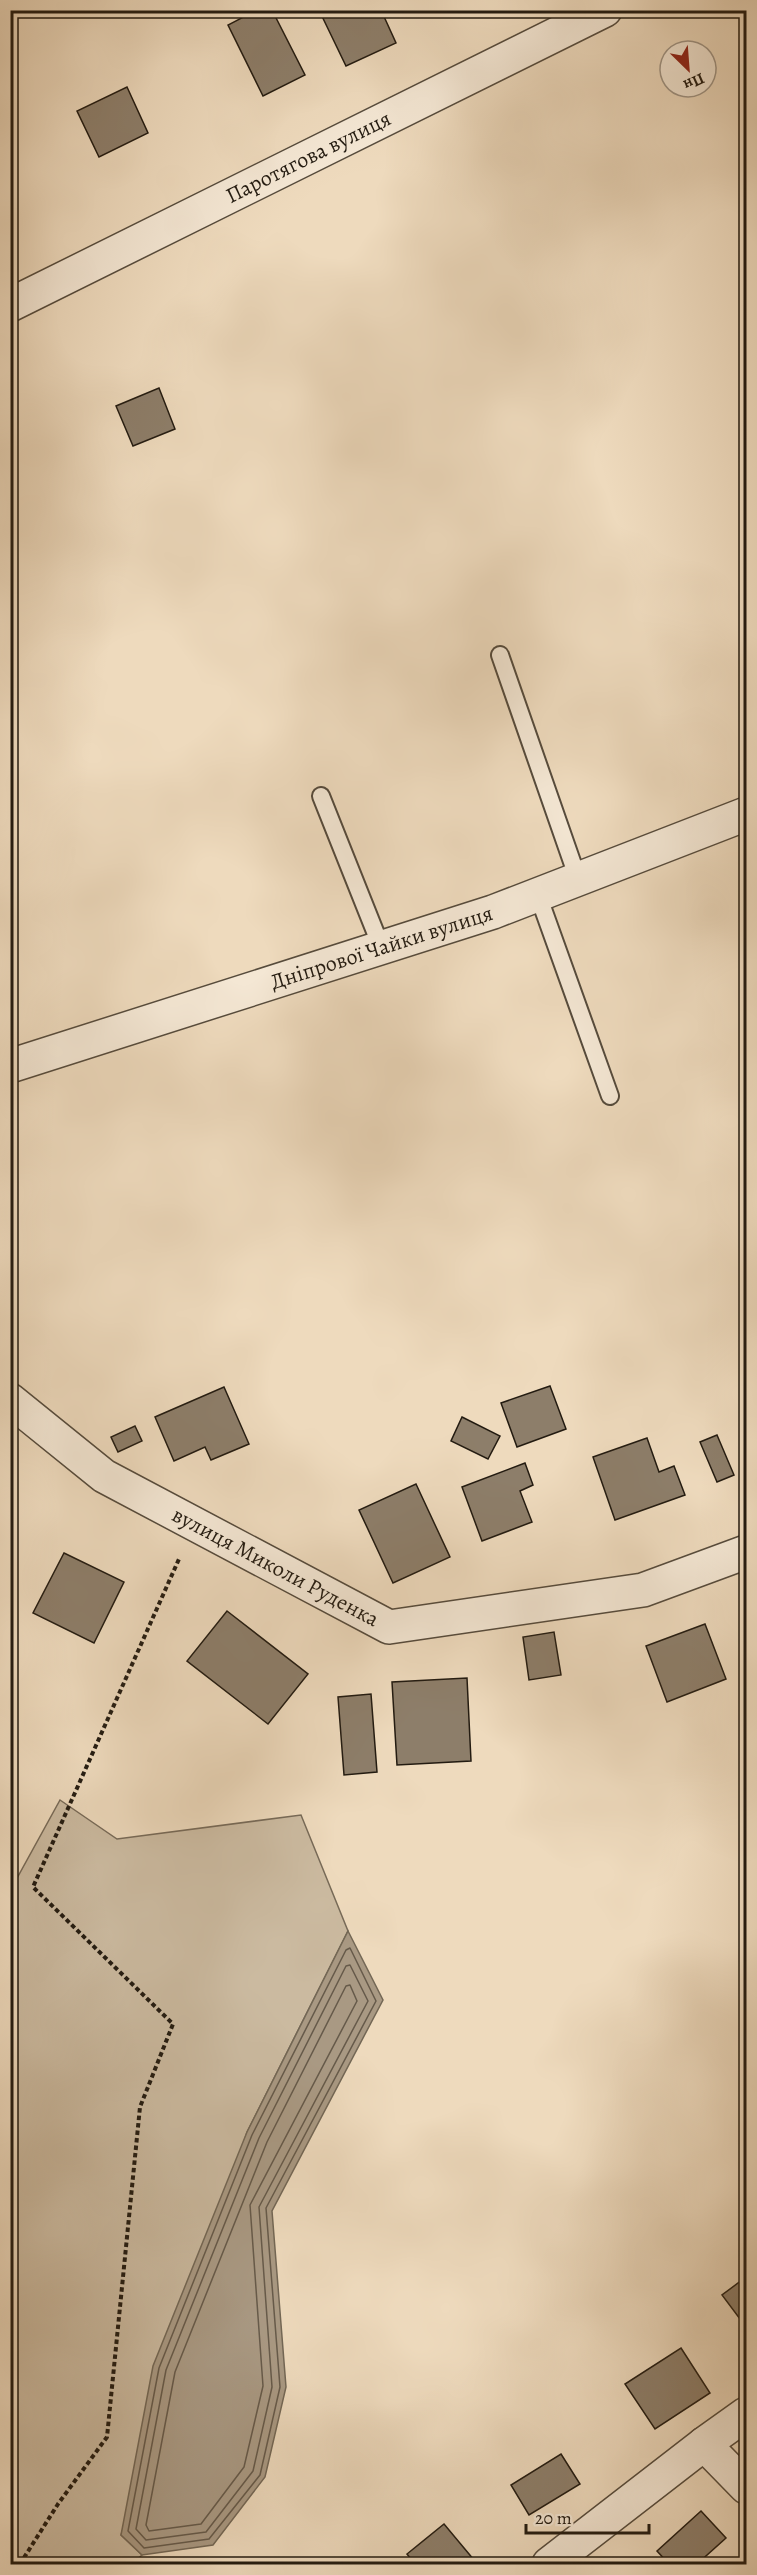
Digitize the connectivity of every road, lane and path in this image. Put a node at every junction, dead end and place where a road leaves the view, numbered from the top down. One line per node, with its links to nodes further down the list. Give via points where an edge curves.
1 (605, 10): 2 (street, Паротягова вулиця)
2 (10, 305)
3 (500, 655): 6 (lane)
4 (321, 796): 8 (lane)
5 (747, 814): 6 (street, Дніпрової Чайки вулиця)
6 (578, 879): 7 (street, Дніпрової Чайки вулиця)
7 (538, 895): 8 (street, Дніпрової Чайки вулиця); 10 (lane)
8 (382, 949): 9 (street, Дніпрової Чайки вулиця)
9 (10, 1066)
10 (610, 1096)
11 (10, 1400): 12 (street, вулиця Миколи Руденка, via 104,1476)
12 (195, 1523): 13 (street, вулиця Миколи Руденка, via 389,1627 643,1590); 17 (path, via 33,1887 173,2024 140,2107 107,2437)
13 (747, 1552)
14 (747, 2414): 15 (street)
15 (704, 2444): 16 (street); 18 (street)
16 (747, 2487)
17 (20, 2565)
18 (549, 2565)

